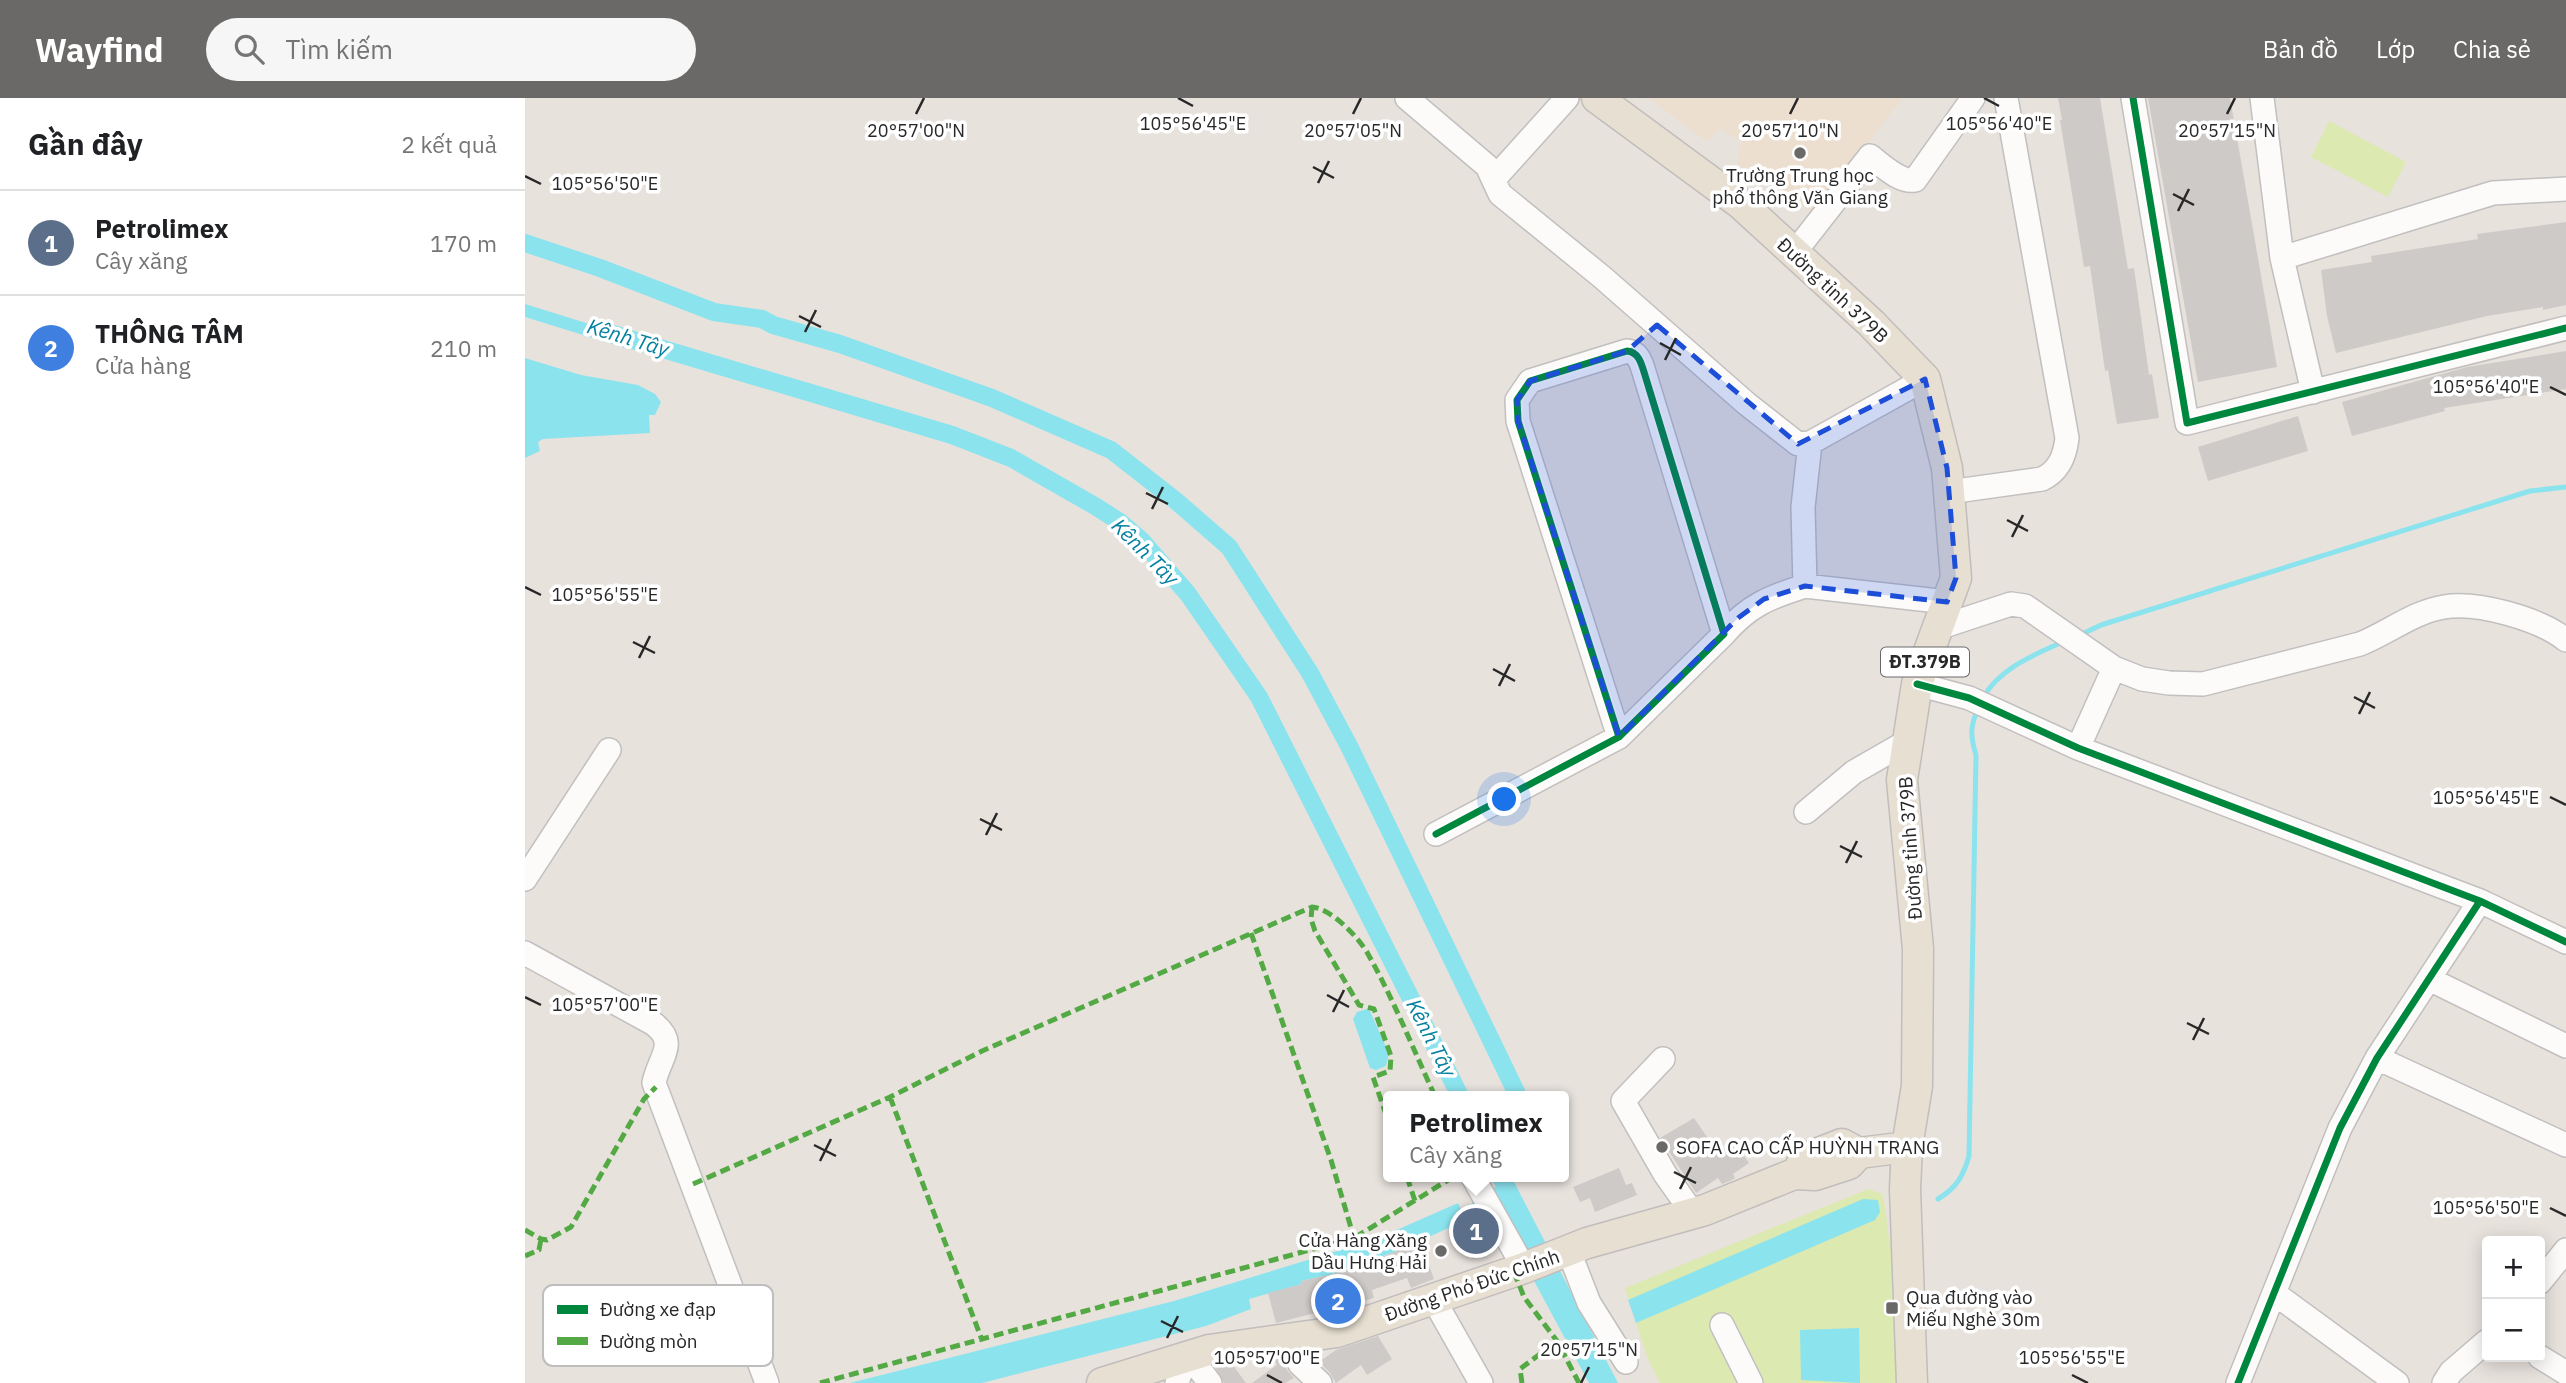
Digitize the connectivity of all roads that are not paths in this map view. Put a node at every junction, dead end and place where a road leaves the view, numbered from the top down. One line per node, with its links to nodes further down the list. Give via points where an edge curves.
1 (1407, 98): 8 (street, via 1487,166)
2 (1567, 98): 8 (street)
3 (1597, 98): 10 (main road, Đường tỉnh 379B, via 1741,204)
4 (2133, 98): 16 (street, via 2187,423)
5 (2262, 98): 11 (street)
6 (1970, 103): 7 (street); 10 (street, via 1915,180 1902,179 1870,156)
7 (2008, 108): 18 (street, via 2066,450 2051,474 2042,479)
8 (1495, 179): 12 (street, via 1500,194)
9 (2566, 189): 11 (street, via 2493,193)
10 (1794, 253): 15 (main road, Đường tỉnh 379B)
11 (2282, 258): 16 (street)
12 (1657, 325): 14 (street); 17 (street, via 1798,444)
13 (2566, 328): 16 (street)
14 (1632, 352): 21 (street, via 1644,372); 25 (street, via 1530,381 1517,400 1518,421)
15 (1925, 379): 17 (street); 18 (main road, Đường tỉnh 379B / ĐT.379B)
16 (2313, 392)
17 (1810, 443): 19 (street, via 1804,508)
18 (1949, 492): 20 (main road, Đường tỉnh 379B / ĐT.379B, via 1956,578)
19 (1805, 586): 20 (street); 21 (street, via 1764,599)
20 (1943, 615): 23 (street, via 2011,604 2025,606); 24 (main road, Đường tỉnh 379B / ĐT.379B)
21 (1724, 634): 25 (street)
22 (2566, 640): 23 (street, via 2532,621 2477,607 2444,607 2360,644 2203,684 2142,679)
23 (2109, 665): 27 (street)
24 (1917, 684): 26 (main road, Đường tỉnh 379B / ĐT.379B); 27 (street, via 1969,698)
25 (1619, 737): 30 (street)
26 (1908, 741): 29 (street, via 1854,772); 40 (main road, Đường tỉnh 379B / ĐT.379B, via 1902,780 1918,949 1917,1086)
27 (2078, 748): 32 (street)
28 (609, 750): 31 (street)
29 (1806, 812)
30 (1436, 834)
31 (525, 880)
32 (2480, 901): 33 (street); 35 (street)
33 (2566, 942)
34 (525, 953): 47 (street, via 665,1033 668,1042 657,1071)
35 (2429, 979): 36 (street); 37 (street)
36 (2566, 1046)
37 (2377, 1058): 39 (street); 48 (street, via 2340,1128)
38 (1663, 1059): 42 (street, via 1623,1101)
39 (2566, 1145)
40 (1907, 1147): 42 (main road, Đường Phó Đức Chính, via 1859,1153 1842,1144 1806,1158 1794,1174); 64 (main road, Đường tỉnh 379B / ĐT.379B)
41 (1476, 1182): 45 (street)
42 (1692, 1212): 44 (main road, Đường Phó Đức Chính, via 1587,1243)
43 (2566, 1250): 46 (street)
44 (1570, 1257): 45 (main road, Đường Phó Đức Chính); 54 (street, via 1589,1303)
45 (1521, 1269): 49 (main road, Đường Phó Đức Chính)
46 (2545, 1276)
47 (734, 1285)
48 (2274, 1293): 65 (street); 66 (street)
49 (1434, 1300): 51 (main road, Đường Phó Đức Chính, via 1337,1332); 62 (street)
50 (1722, 1325): 63 (street)
51 (1290, 1339): 56 (main road, Đường Phó Đức Chính, via 1209,1350); 61 (street, via 1300,1364)
52 (2482, 1345): 67 (street)
53 (2545, 1359): 57 (street)
54 (1626, 1362)
55 (762, 1366): 58 (street)
56 (1184, 1366): 59 (main road, Đường Phó Đức Chính); 60 (street)
57 (2566, 1373)
58 (768, 1383)
59 (1102, 1383)
60 (1210, 1383)
61 (1320, 1383)
62 (1481, 1383)
63 (1751, 1383)
64 (1912, 1383)
65 (2238, 1383)
66 (2397, 1383)
67 (2444, 1383)

